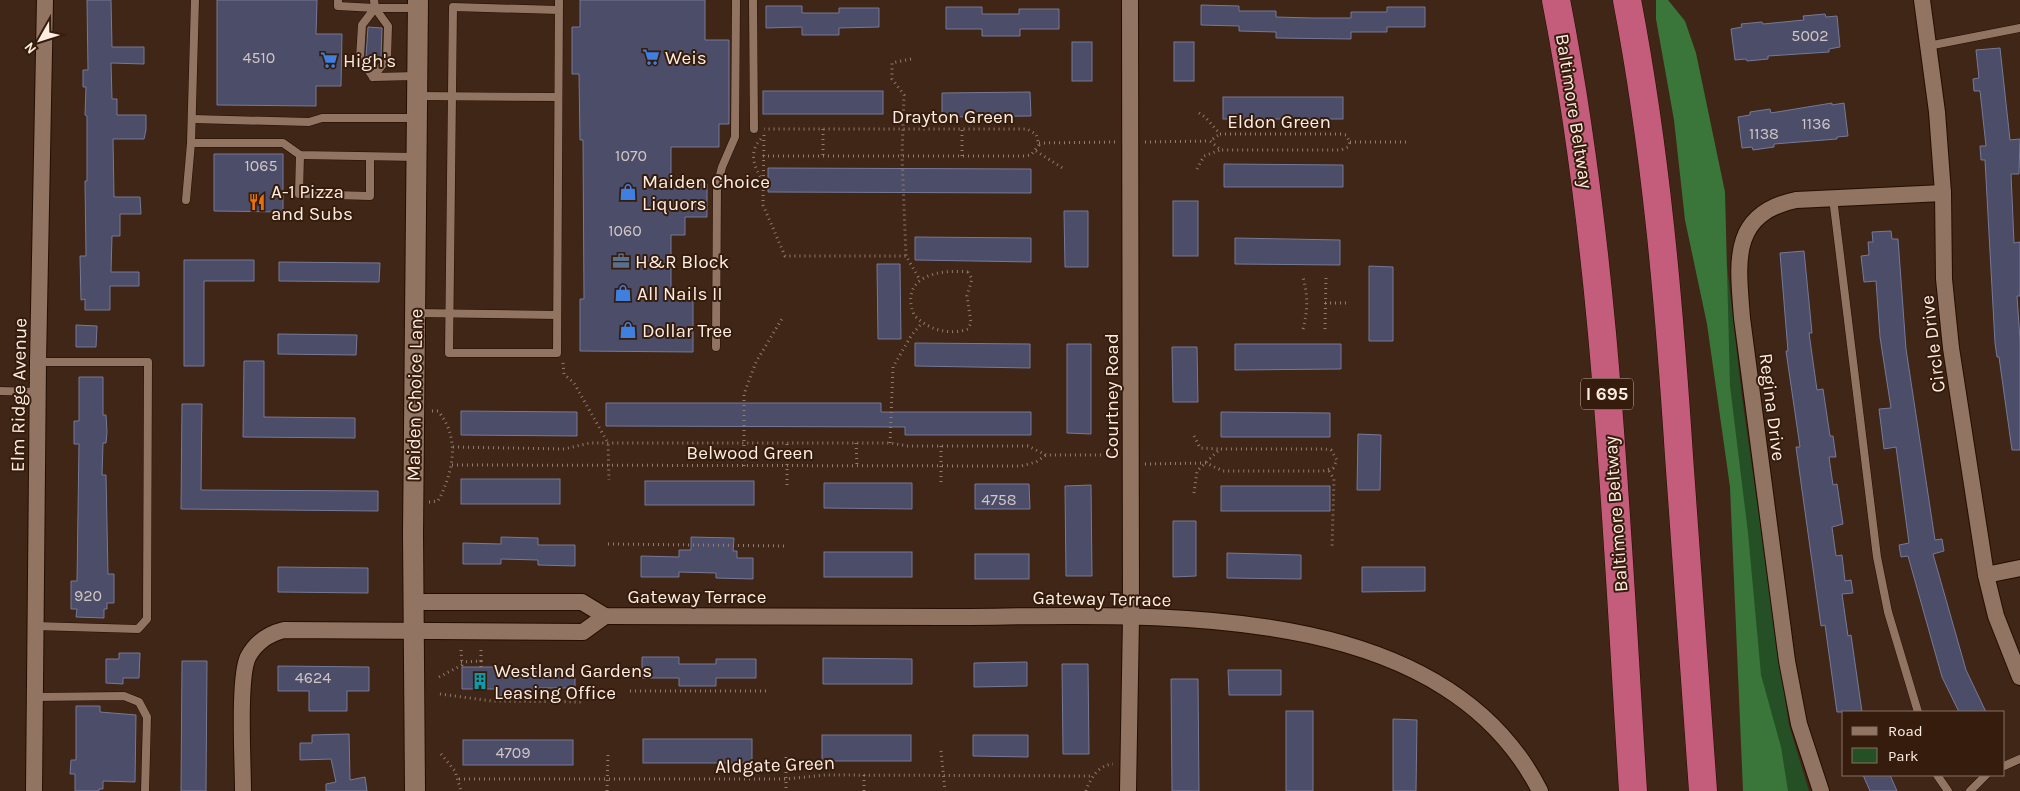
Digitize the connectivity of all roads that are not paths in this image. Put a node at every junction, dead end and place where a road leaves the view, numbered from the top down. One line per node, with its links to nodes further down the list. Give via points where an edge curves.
1 (45, 0): 34 (street, Elm Ridge Avenue)
2 (194, 0): 21 (lane)
3 (338, 0): 11 (lane, via 338,6)
4 (559, 0): 13 (lane)
5 (736, 0): 33 (lane, via 735,137 717,187)
6 (753, 0): 22 (lane)
7 (1130, 0): 41 (street, Courtney Road)
8 (1556, 0): 57 (highway, Baltimore Beltway / I 695, via 1570,69 1587,188 1599,304)
9 (1627, 0): 58 (highway, via 1656,179 1668,303)
10 (1922, 0): 15 (street, Circle Drive)
11 (374, 4): 12 (lane); 16 (lane, via 362,25 360,58); 16 (lane, via 388,26 387,59)
12 (418, 4): 17 (street, Maiden Choice Lane)
13 (558, 10): 18 (lane, via 453,7); 19 (lane)
14 (2020, 28): 15 (lane)
15 (1928, 46): 27 (street, Circle Drive, via 1938,112)
16 (373, 77): 17 (lane)
17 (417, 86): 18 (lane); 20 (street, Maiden Choice Lane)
18 (452, 96): 19 (lane); 31 (lane)
19 (558, 97): 32 (lane)
20 (416, 118): 21 (lane, via 322,118 308,122); 26 (street, Maiden Choice Lane)
21 (193, 119): 23 (lane)
22 (754, 129)
23 (191, 143): 24 (lane, via 284,143); 29 (lane)
24 (300, 155): 25 (lane); 25 (lane, via 299,194 317,195 370,196)
25 (370, 157): 26 (lane)
26 (416, 157): 30 (street, Maiden Choice Lane)
27 (1943, 193): 28 (street, Regina Drive); 38 (street, Circle Drive, via 1944,279 1950,348)
28 (1833, 198): 46 (lane, via 1876,557 1888,612); 59 (street, Regina Drive, via 1777,204 1762,213 1742,240 1738,261 1750,391 1787,661 1799,724)
29 (186, 200)
30 (415, 313): 31 (lane); 39 (street, Maiden Choice Lane)
31 (450, 313): 32 (lane); 32 (lane, via 449,353 557,353)
32 (557, 315)
33 (716, 347)
34 (38, 362): 36 (street, Elm Ridge Avenue); 42 (lane, via 148,362 147,619 138,629)
35 (0, 391): 36 (lane)
36 (38, 392): 42 (street, Elm Ridge Avenue)
37 (2020, 568): 38 (street)
38 (1986, 575): 44 (street, Circle Drive, via 1996,616)
39 (414, 602): 40 (street, Gateway Terrace, via 582,602); 43 (street, Maiden Choice Lane)
40 (605, 616): 41 (street, Gateway Terrace); 43 (street, Gateway Terrace, via 583,632)
41 (1131, 618): 55 (street, Courtney Road); 56 (street, Gateway Terrace, via 1239,622 1274,627 1386,657 1432,681 1486,720 1522,760)
42 (35, 626): 45 (street, Elm Ridge Avenue)
43 (414, 632): 53 (street, Gateway Terrace, via 284,630 254,646 244,668); 54 (street, Maiden Choice Lane)
44 (2020, 677)
45 (35, 697): 51 (street, Elm Ridge Avenue); 52 (lane, via 124,696 139,702 147,717)
46 (1918, 711)
47 (2020, 759): 48 (lane)
48 (2005, 766)
49 (1938, 776): 60 (lane)
50 (1985, 776): 61 (lane)
51 (34, 791)
52 (144, 791)
53 (244, 791)
54 (415, 791)
55 (1128, 791)
56 (1540, 791)
57 (1633, 791)
58 (1703, 791)
59 (1821, 791)
60 (1948, 791)
61 (1970, 791)

